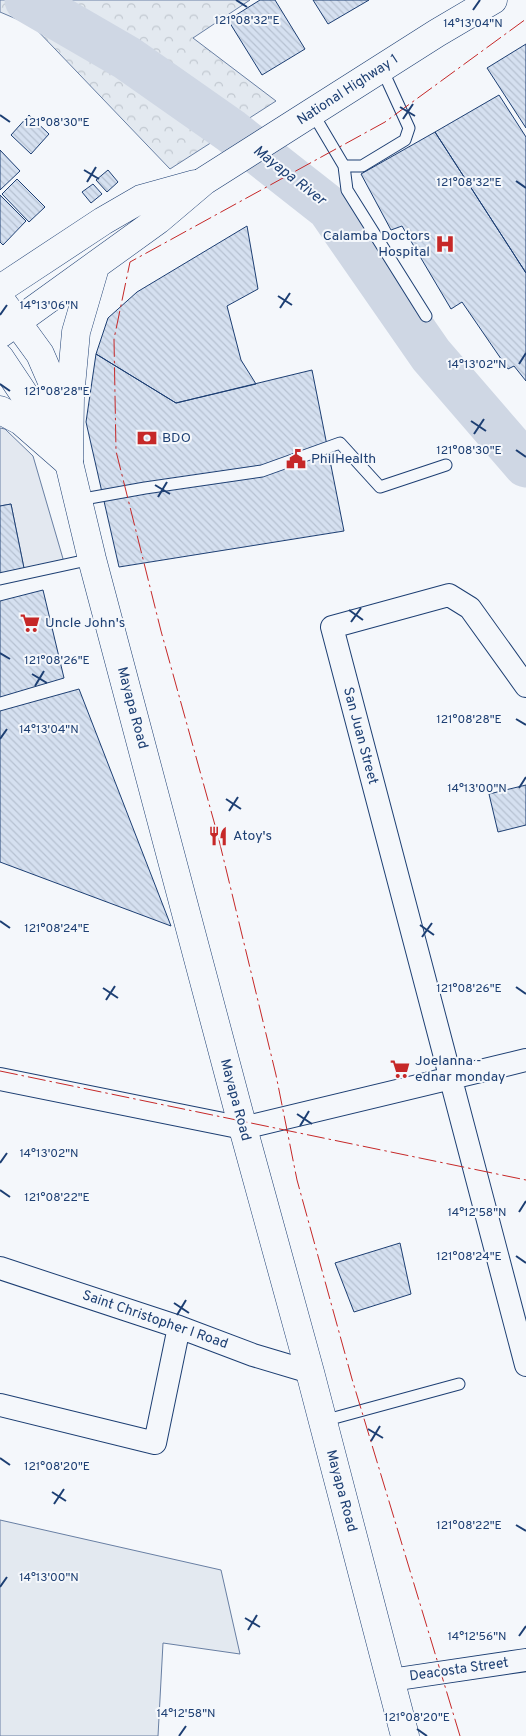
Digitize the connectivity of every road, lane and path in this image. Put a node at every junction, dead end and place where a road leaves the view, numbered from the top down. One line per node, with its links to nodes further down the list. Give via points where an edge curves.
1 (492, 0): 2 (main road, National Highway 1)
2 (382, 68): 3 (main road, National Highway 1); 4 (lane, via 409,128 405,140 362,166)
3 (307, 116): 4 (lane); 5 (main road, National Highway 1)
4 (344, 166): 9 (lane, via 347,190)
5 (204, 181): 6 (main road, National Highway 1); 7 (main road, National Highway 1, via 141,199)
6 (95, 267): 10 (main road, National Highway 1); 13 (main road, via 76,332 70,397)
7 (0, 288)
8 (0, 299): 10 (main road, Mayapa Road)
9 (426, 316)
10 (9, 328): 13 (main road, Mayapa Road, via 40,354 48,369)
11 (0, 358): 13 (main road, Mayapa Road)
12 (0, 410): 13 (main road, via 21,421)
13 (69, 463): 15 (main road, Mayapa Road)
14 (446, 465): 15 (lane, via 380,487 340,442 262,472)
15 (78, 500): 16 (main road, Mayapa Road)
16 (92, 559): 17 (lane); 22 (main road, Mayapa Road)
17 (0, 579)
18 (526, 686): 21 (street, San Juan Street, via 470,608 449,594 332,627)
19 (526, 1060): 21 (street)
20 (0, 1079): 22 (street)
21 (451, 1079): 22 (street); 25 (street)
22 (243, 1128): 26 (main road, Mayapa Road)
23 (0, 1268): 24 (street, Saint Christopher I Road)
24 (179, 1327): 26 (street, Saint Christopher I Road); 28 (street, via 155,1443)
25 (526, 1365)
26 (310, 1372): 29 (main road, Mayapa Road)
27 (459, 1384): 29 (lane)
28 (0, 1405)
29 (323, 1421): 31 (main road, Mayapa Road)
30 (526, 1660): 31 (street, Deacosta Street)
31 (391, 1680): 32 (main road, Mayapa Road)
32 (405, 1736)

